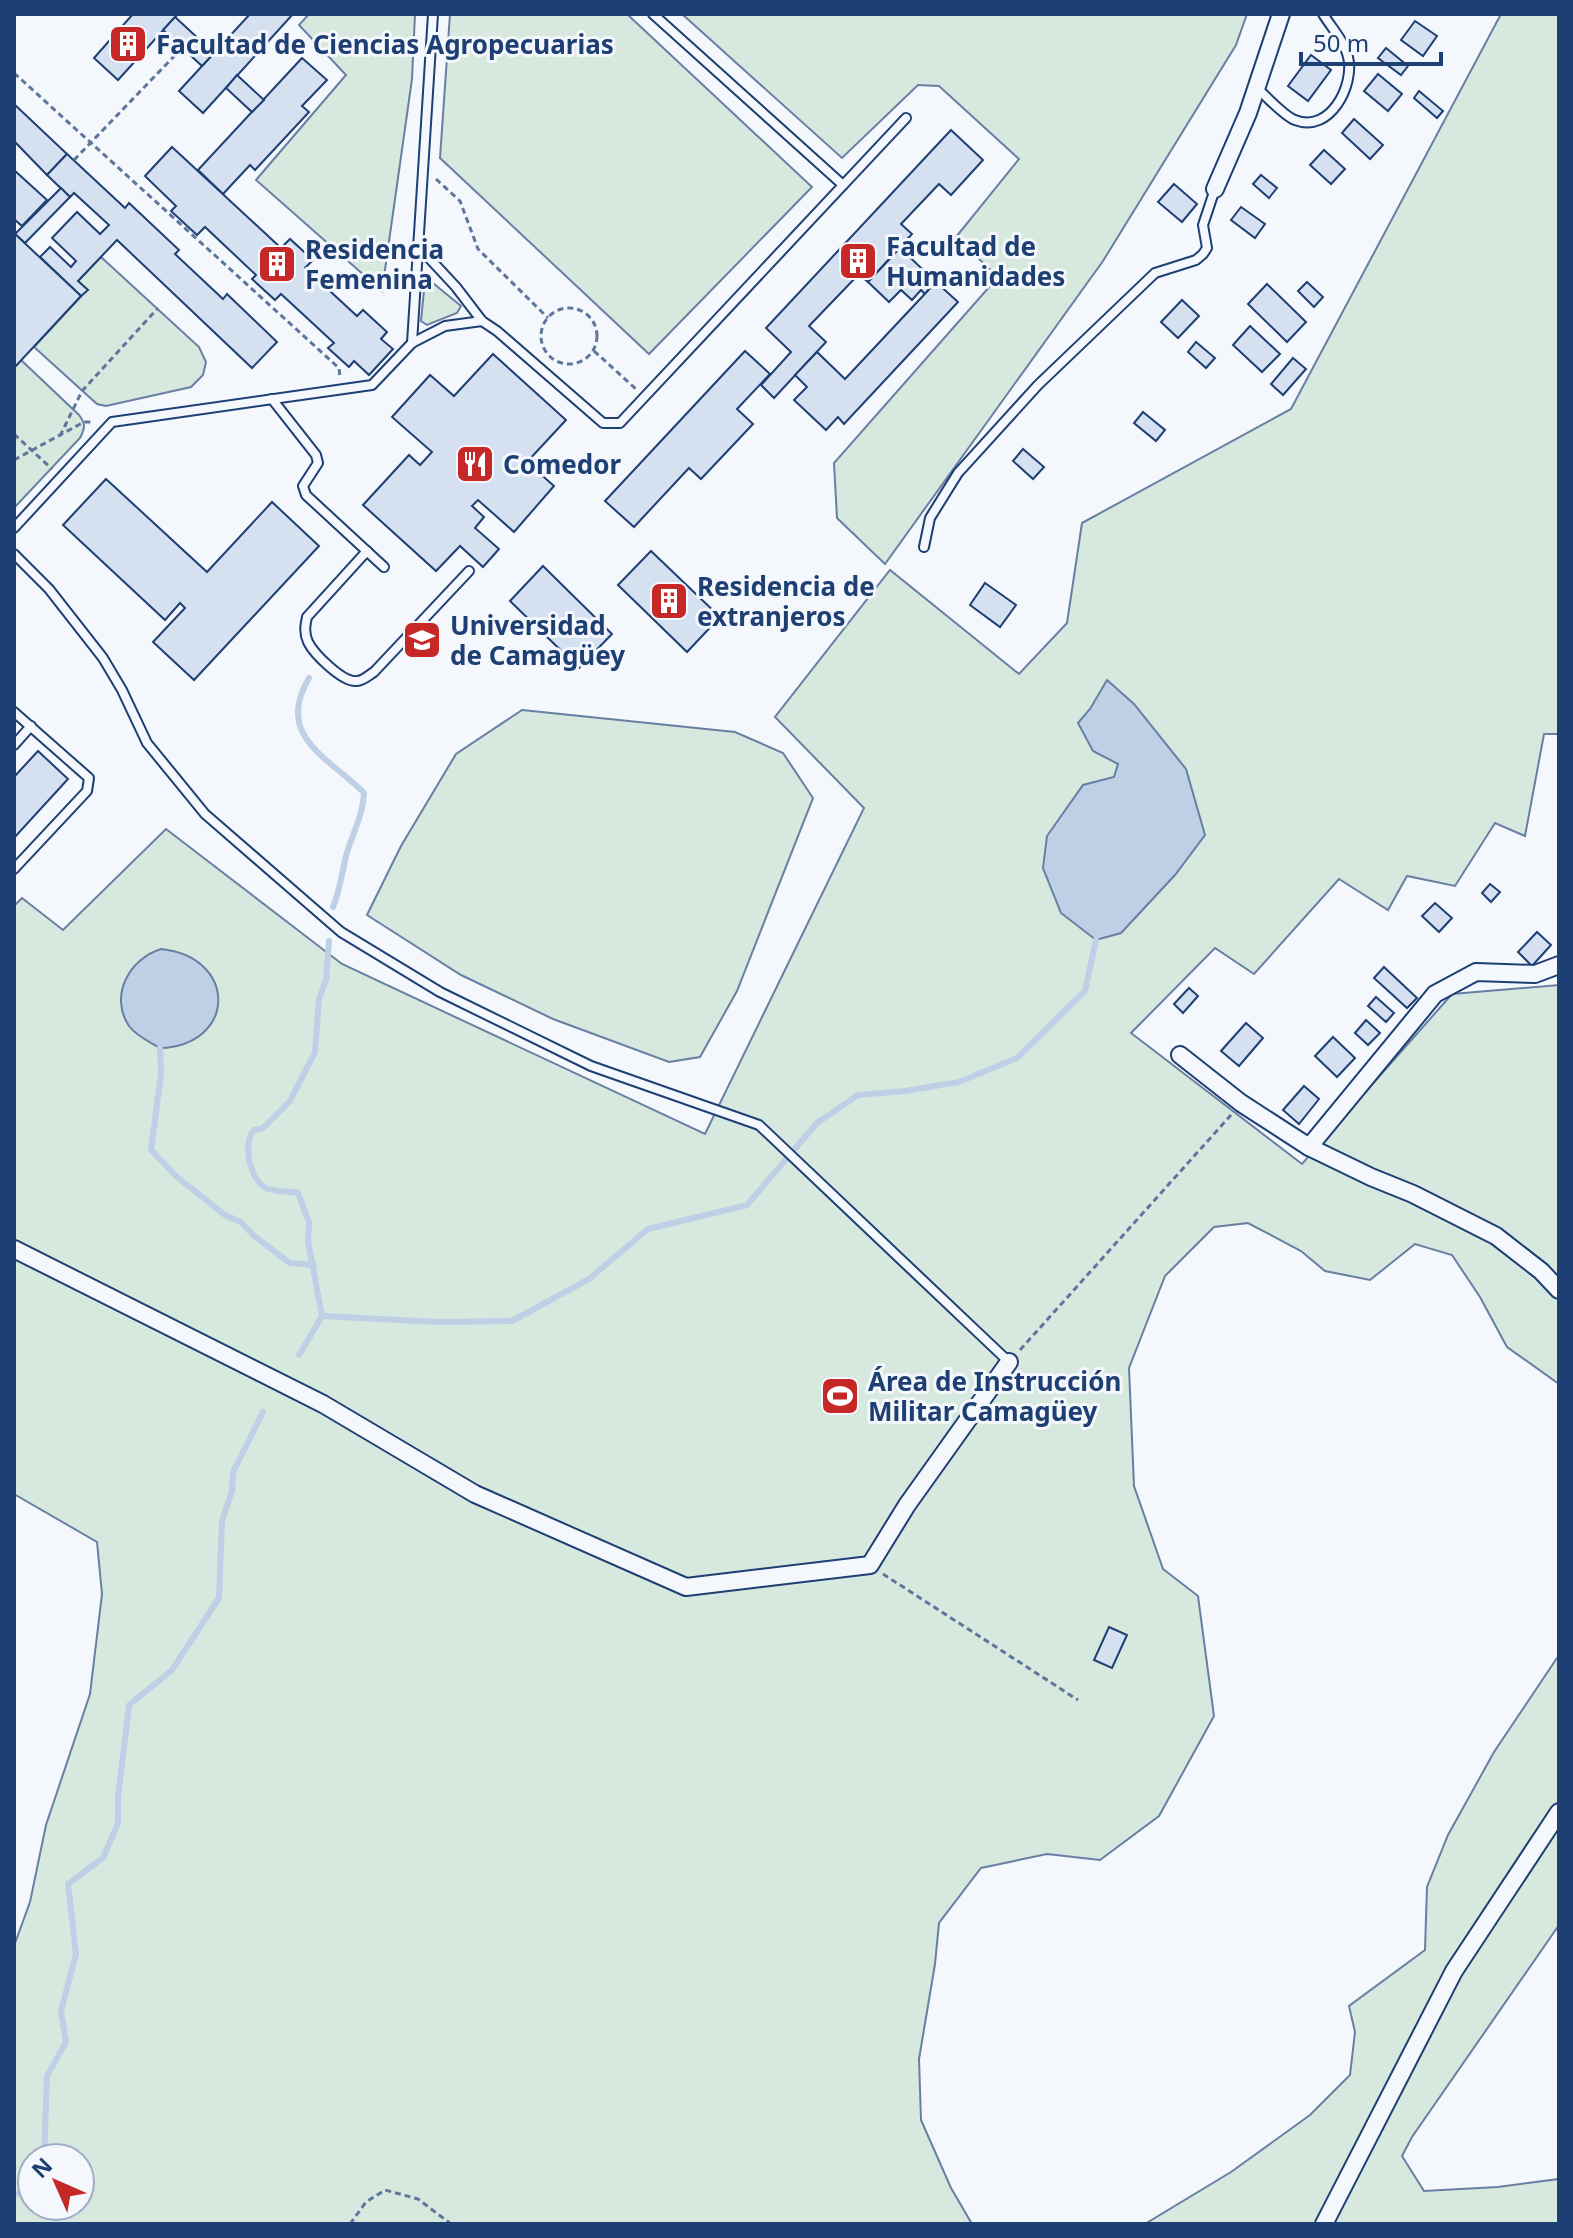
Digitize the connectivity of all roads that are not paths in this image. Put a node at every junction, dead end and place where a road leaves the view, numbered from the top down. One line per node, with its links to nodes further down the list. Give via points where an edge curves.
1 (433, 14): 9 (lane)
2 (653, 14): 7 (lane)
3 (1281, 14): 5 (street)
4 (1323, 14): 5 (lane, via 1348,54 1349,76 1331,113 1313,122 1295,120)
5 (1257, 88): 8 (street)
6 (906, 118): 7 (lane)
7 (843, 185): 10 (lane, via 620,423 603,423)
8 (1215, 189): 14 (lane, via 1203,225 1203,254 1155,273 1038,385 946,490 930,518)
9 (417, 245): 10 (lane); 11 (lane)
10 (482, 321): 11 (lane, via 445,326)
11 (412, 343): 12 (lane, via 372,385)
12 (272, 399): 13 (lane, via 112,422); 15 (lane, via 316,455 318,463 303,486 306,495)
13 (14, 528)
14 (924, 547)
15 (367, 551): 17 (lane); 18 (lane, via 307,617 304,630 309,645 347,680 360,681 374,672)
16 (14, 554): 28 (lane, via 103,658 147,743 205,814 341,932 440,992 591,1066 759,1125)
17 (384, 567)
18 (469, 571)
19 (14, 712): 20 (lane)
20 (31, 726): 21 (lane); 22 (lane, via 89,778 87,791)
21 (14, 745)
22 (14, 869)
23 (1559, 965): 25 (street, via 1535,974 1476,972 1435,994)
24 (1180, 1055): 25 (street)
25 (1309, 1147): 27 (street, via 1496,1236)
26 (14, 1249): 28 (street, via 323,1404 475,1494 686,1587 870,1565)
27 (1559, 1290)
28 (1009, 1362)
29 (1559, 1812): 30 (street, via 1454,1971)
30 (1324, 2224)

